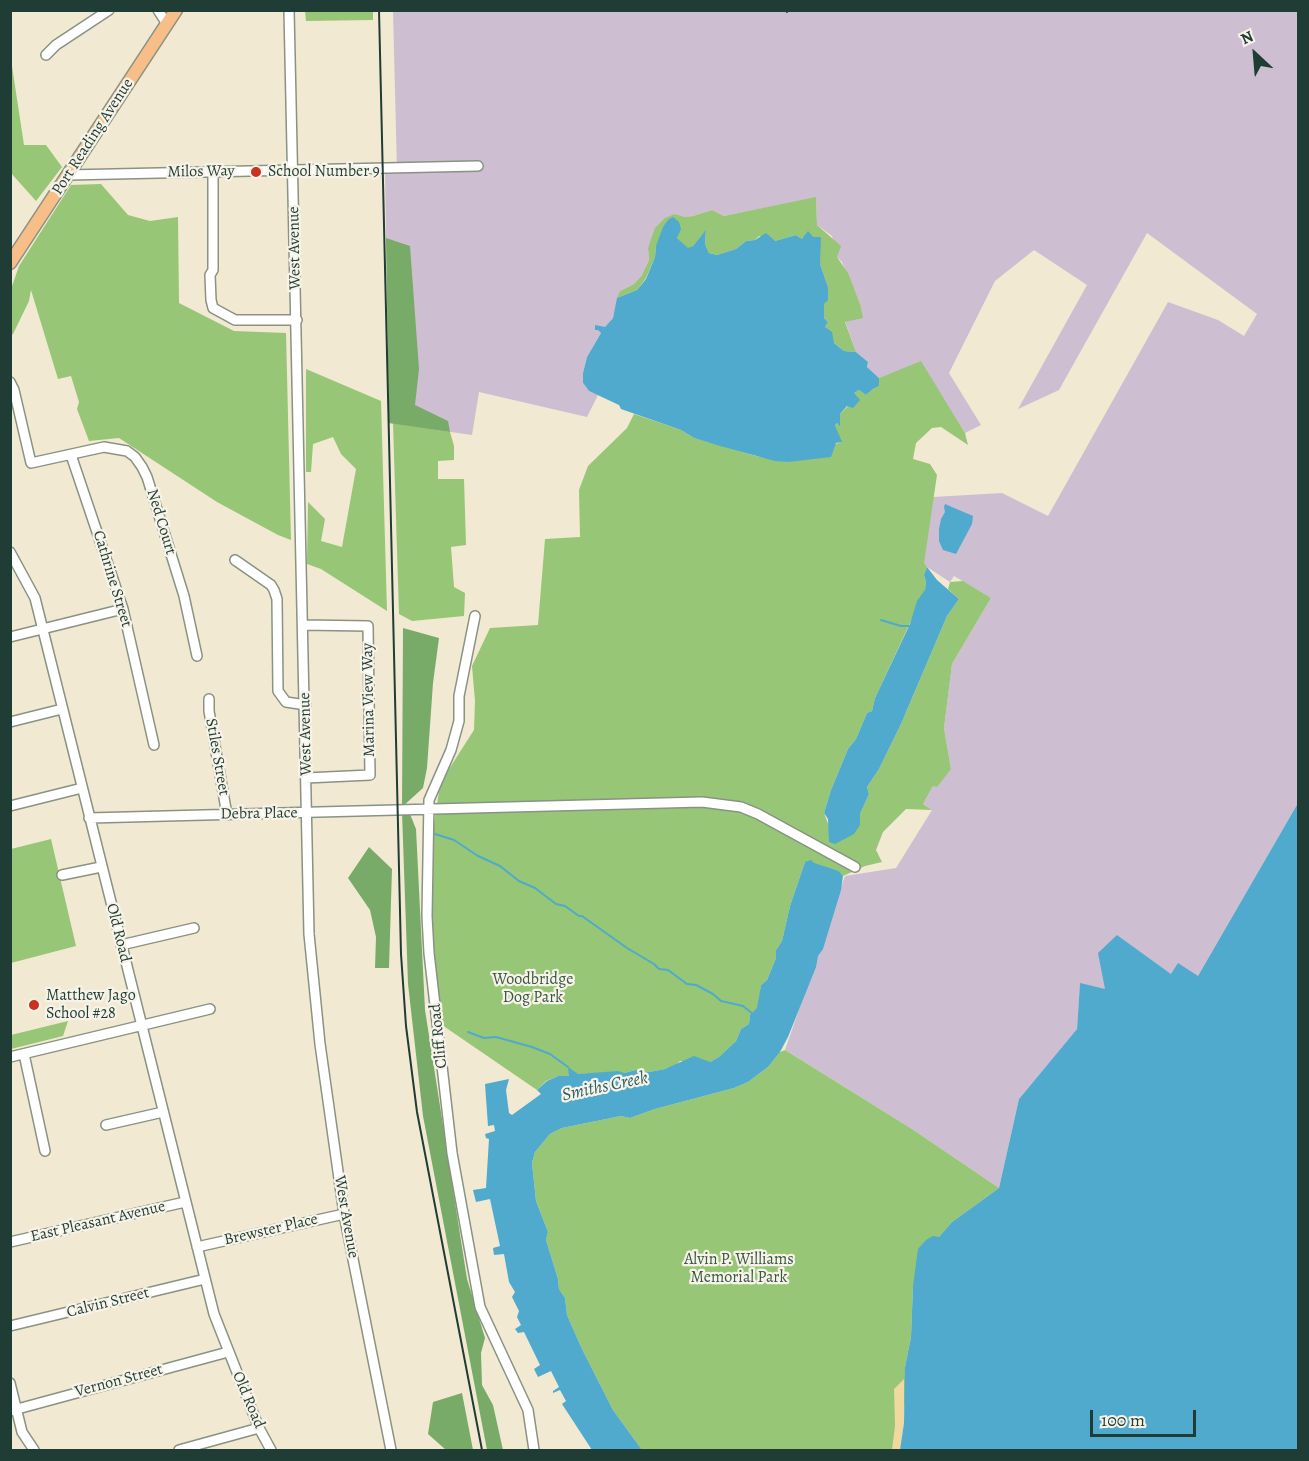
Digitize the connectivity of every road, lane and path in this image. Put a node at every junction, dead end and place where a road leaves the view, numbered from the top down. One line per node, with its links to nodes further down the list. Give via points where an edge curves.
1 (109, 10): 6 (street)
2 (158, 10): 5 (street)
3 (176, 10): 5 (main road, Port Reading Avenue)
4 (289, 10): 8 (street, West Avenue)
5 (167, 24): 10 (main road, Port Reading Avenue)
6 (46, 56)
7 (478, 166): 8 (street, Milos Way)
8 (294, 170): 9 (street, Milos Way); 12 (street, West Avenue)
9 (213, 172): 10 (street, Milos Way); 12 (street, via 213,308 235,320)
10 (68, 175): 11 (main road, Port Reading Avenue)
11 (10, 263)
12 (297, 320): 19 (street, West Avenue)
13 (10, 382): 14 (street, via 31,463)
14 (71, 455): 17 (street, Cathrine Street); 22 (street, Ned Court, via 116,448 135,457 142,467 184,596)
15 (10, 552): 20 (street, Old Road, via 35,598)
16 (235, 560): 24 (street, via 274,590 278,691 286,702)
17 (123, 609): 20 (street); 27 (street, Cathrine Street)
18 (475, 616): 31 (street, Cliff Road, via 459,696 459,721)
19 (303, 626): 24 (street, West Avenue); 28 (street, Marina View Way, via 368,626 370,775)
20 (43, 629): 21 (street); 25 (street, Old Road)
21 (10, 637)
22 (197, 656)
23 (209, 699): 33 (street, Stiles Street)
24 (306, 705): 28 (street, West Avenue)
25 (62, 709): 26 (street); 29 (street, Old Road)
26 (10, 722)
27 (154, 745)
28 (306, 778): 32 (street, West Avenue)
29 (82, 788): 30 (street); 34 (street, Old Road)
30 (10, 806)
31 (428, 808): 32 (street, Debra Place); 36 (street, Debra Place, via 702,802 741,807); 61 (street, Cliff Road, via 429,953 452,1153 480,1307 528,1410)
32 (307, 813): 33 (street, Debra Place); 48 (street, West Avenue, via 311,956)
33 (227, 815): 34 (street, Debra Place)
34 (89, 818): 35 (street, Old Road)
35 (102, 867): 37 (street); 39 (street, Old Road)
36 (855, 867)
37 (62, 875)
38 (194, 928): 39 (street)
39 (121, 945): 41 (street, Old Road)
40 (210, 1009): 41 (street)
41 (142, 1025): 42 (street); 44 (street, Old Road)
42 (24, 1054): 43 (street); 46 (street)
43 (10, 1057)
44 (163, 1112): 45 (street); 47 (street, Old Road)
45 (105, 1125)
46 (45, 1151)
47 (185, 1202): 49 (street, East Pleasant Avenue); 50 (street, Old Road)
48 (344, 1214): 50 (street, Brewster Place); 60 (street, West Avenue)
49 (10, 1242)
50 (197, 1247): 51 (street, Old Road)
51 (205, 1279): 52 (street, Calvin Street); 53 (street, Old Road)
52 (10, 1326)
53 (228, 1352): 55 (street, Vernon Street); 56 (street, Old Road)
54 (10, 1383): 55 (street)
55 (14, 1410): 57 (street)
56 (260, 1428): 58 (street); 59 (street, Old Road)
57 (34, 1450)
58 (179, 1450)
59 (271, 1450)
60 (391, 1450)
61 (534, 1450)

